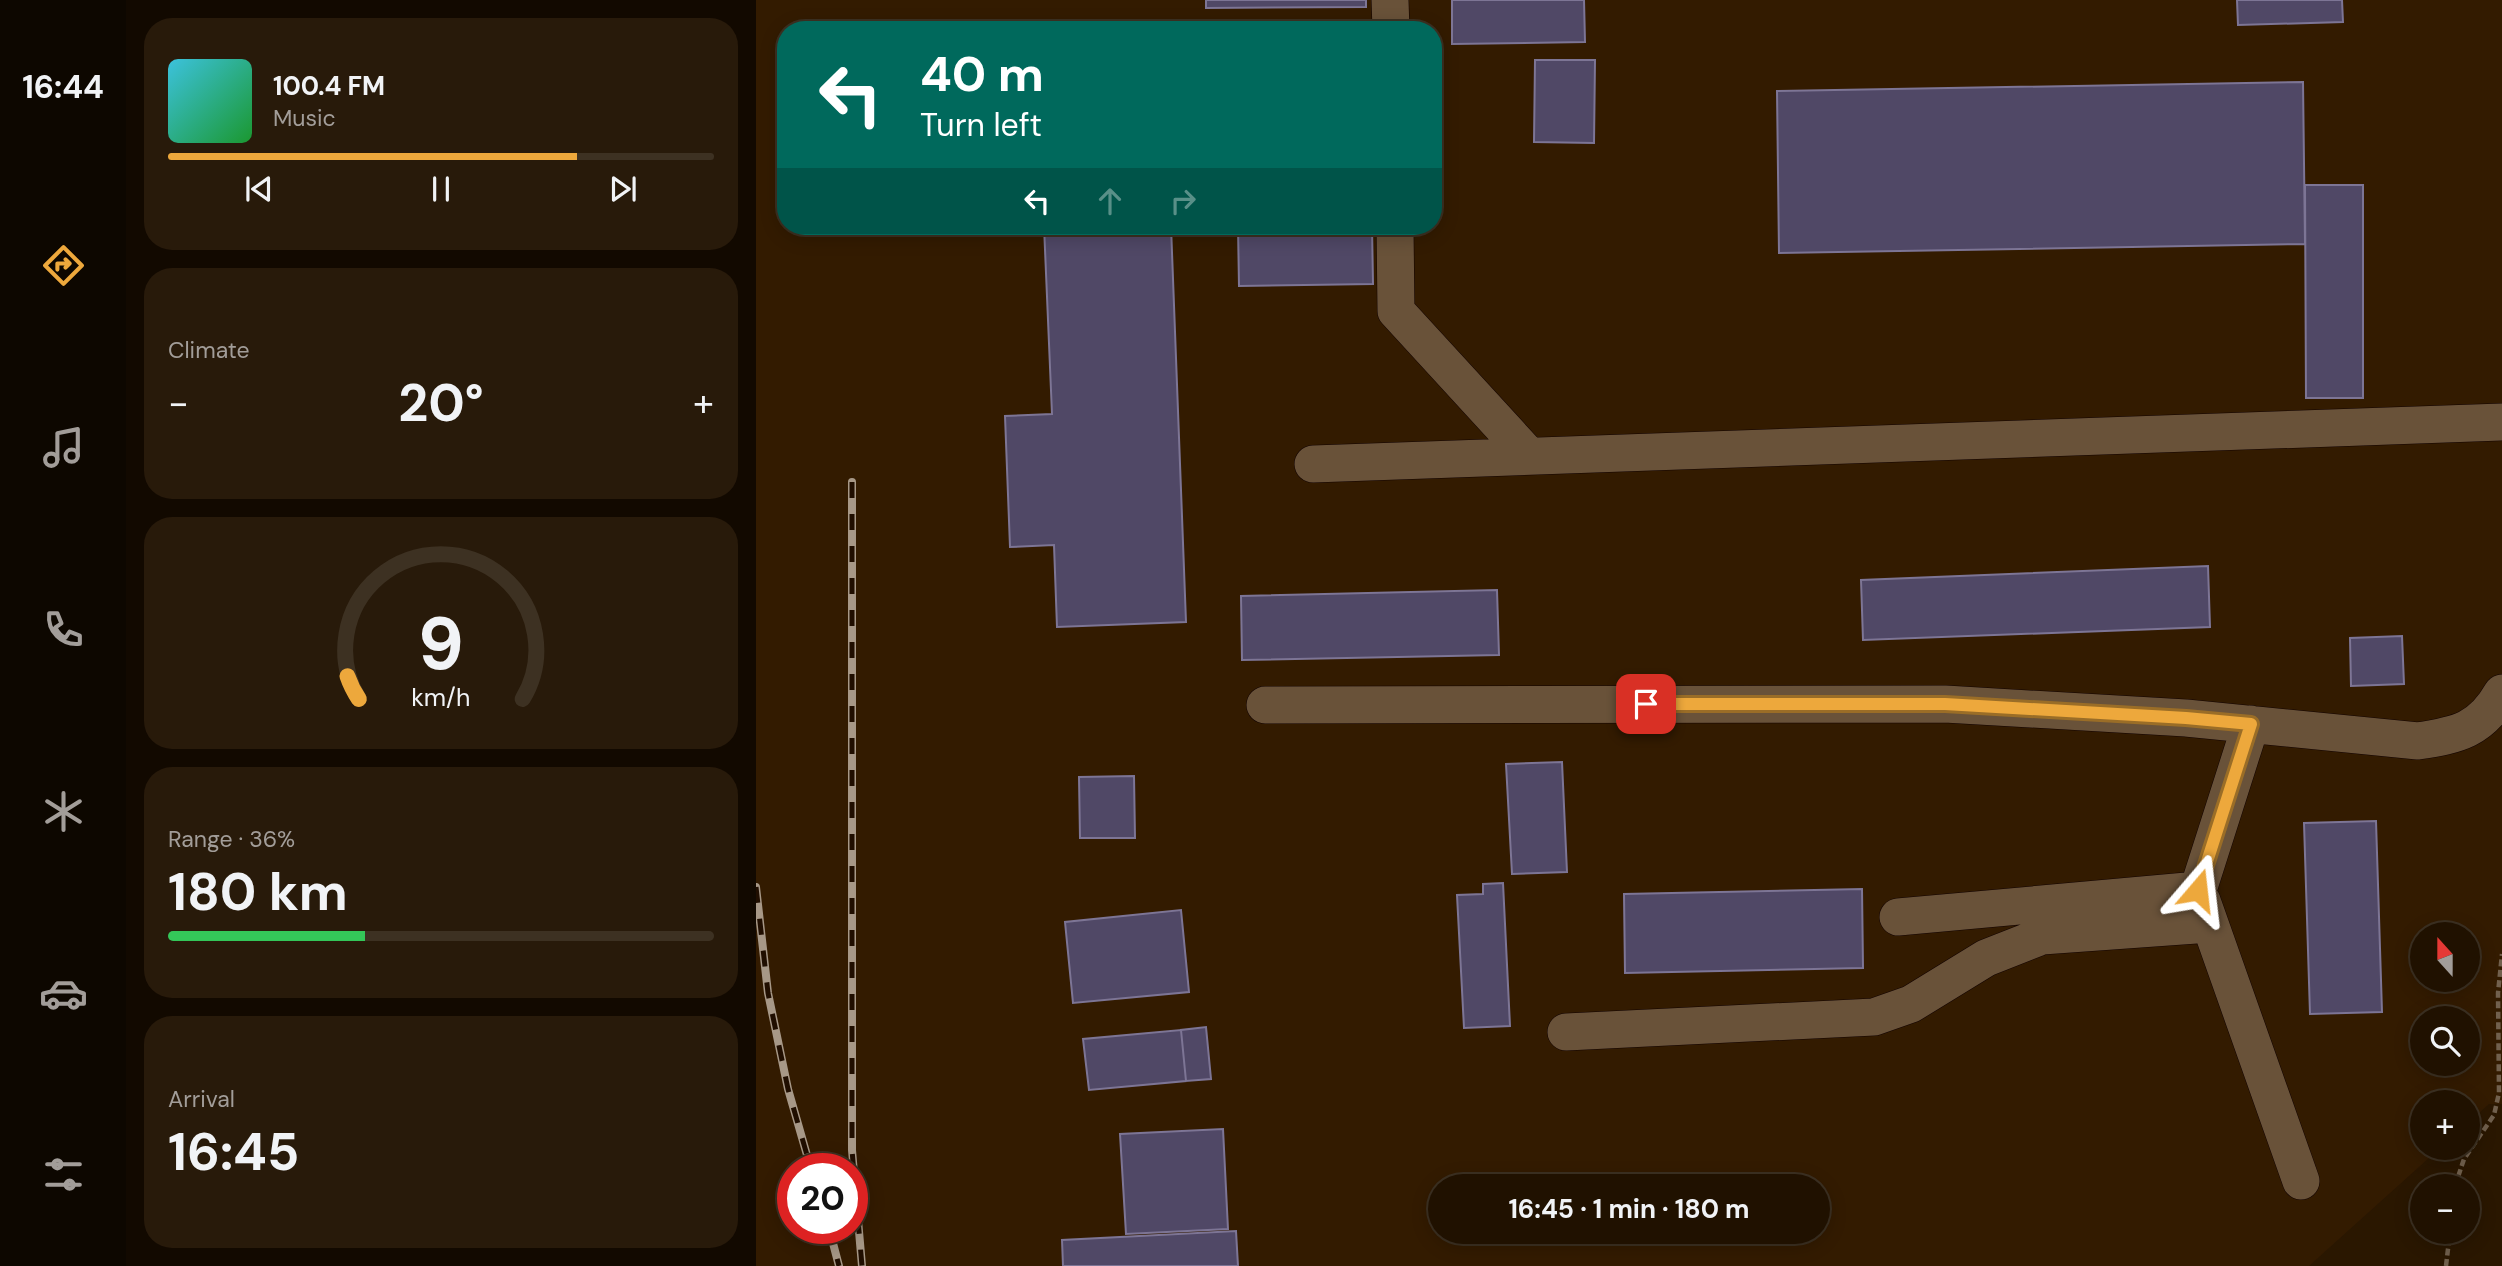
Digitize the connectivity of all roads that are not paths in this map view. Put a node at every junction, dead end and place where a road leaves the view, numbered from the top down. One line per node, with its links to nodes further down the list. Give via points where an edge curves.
1 (1390, 0): 2 (lane)
2 (1391, 21)
3 (1395, 235): 5 (lane, via 1396,311)
4 (2502, 422): 5 (lane)
5 (1529, 456): 6 (lane)
6 (1313, 464)
7 (2502, 693): 9 (lane, via 2476,725 2452,736 2418,741)
8 (1265, 705): 9 (lane, via 1945,704)
9 (2251, 724): 10 (lane)
10 (2198, 890): 11 (lane); 12 (lane)
11 (1898, 917)
12 (2210, 924): 13 (lane, via 2042,936 1986,958 1911,1004 1874,1017); 14 (lane)
13 (1566, 1032)
14 (2301, 1181)

